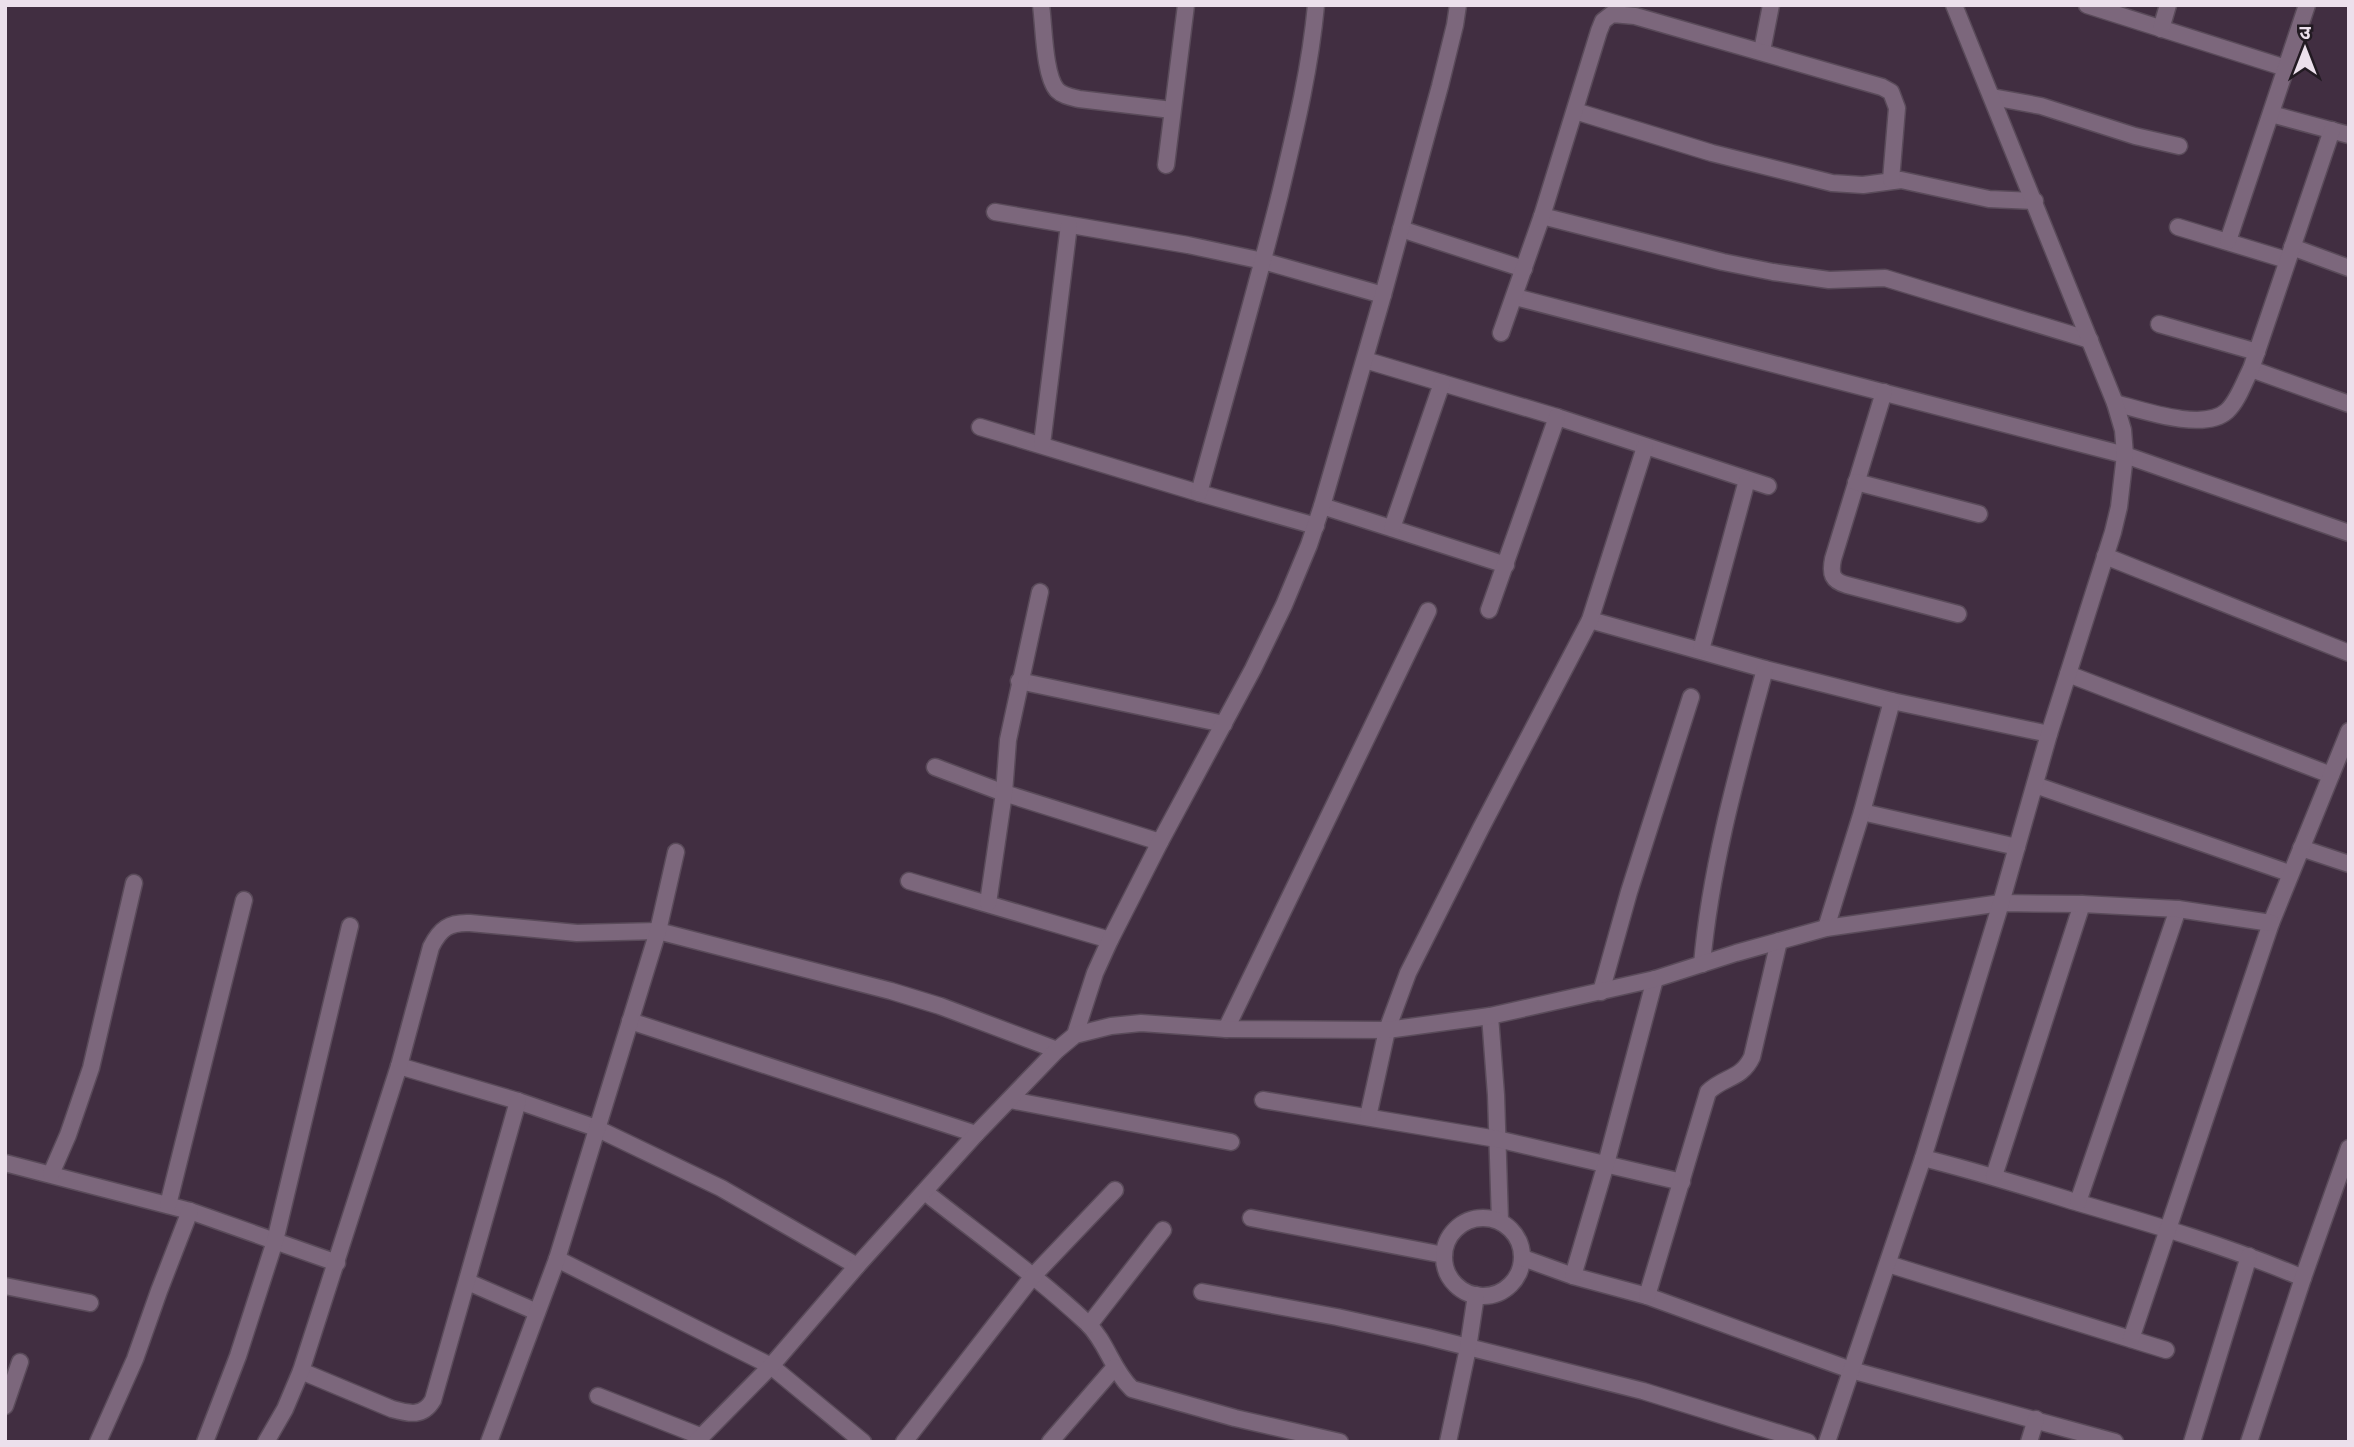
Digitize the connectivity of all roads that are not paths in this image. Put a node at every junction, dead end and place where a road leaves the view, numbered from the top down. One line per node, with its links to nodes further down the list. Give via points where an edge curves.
1 (1041, 5): 14 (street, via 1049,70 1058,90 1079,99)
2 (1186, 5): 14 (street)
3 (1315, 5): 30 (street, via 1301,106)
4 (1458, 5): 27 (street)
5 (1771, 5): 11 (street)
6 (1954, 5): 13 (street)
7 (2087, 5): 10 (street)
8 (2168, 5): 10 (street)
9 (2307, 5): 12 (street)
10 (2161, 29): 12 (street)
11 (1762, 51): 15 (street, via 1636,16 1612,14 1599,31); 21 (street, via 1891,93 1897,108)
12 (2286, 68): 16 (street)
13 (1992, 97): 19 (street, via 2041,106); 22 (street)
14 (1172, 110): 20 (street)
15 (1575, 111): 21 (street, via 1832,183 1863,185); 24 (street)
16 (2271, 114): 17 (street); 28 (street)
17 (2332, 131): 18 (street); 29 (street)
18 (2349, 135)
19 (2179, 146)
20 (1166, 165)
21 (1891, 180): 22 (street, via 1989,199)
22 (2035, 201): 37 (street)
23 (995, 212): 25 (street)
24 (1542, 216): 32 (street); 37 (street, via 1773,272 1829,280 1885,278)
25 (1069, 225): 30 (street); 47 (street)
26 (2178, 227): 28 (street)
27 (1401, 229): 32 (street); 33 (street)
28 (2228, 241): 29 (street)
29 (2290, 253): 31 (street); 38 (street)
30 (1263, 261): 33 (street); 53 (street)
31 (2349, 268)
32 (1524, 269): 34 (street)
33 (1383, 295): 39 (street)
34 (1515, 297): 36 (street); 42 (street)
35 (2159, 324): 38 (street)
36 (1501, 333)
37 (2090, 340): 43 (street)
38 (2257, 352): 40 (street)
39 (1365, 360): 41 (street); 54 (street)
40 (2251, 369): 43 (street, via 2233,404 2214,418 2179,418); 44 (street)
41 (1442, 383): 45 (street); 57 (street)
42 (1884, 392): 49 (street); 51 (street)
43 (2115, 404): 49 (street)
44 (2349, 404)
45 (1557, 417): 48 (street); 60 (street)
46 (980, 427): 47 (street)
47 (1042, 444): 53 (street)
48 (1644, 447): 50 (street); 65 (street)
49 (2125, 455): 58 (street); 59 (street, via 2119,507)
50 (1747, 480): 52 (street); 66 (street)
51 (1856, 482): 55 (street); 64 (street, via 1833,559 1832,578)
52 (1768, 486)
53 (1199, 493): 56 (street)
54 (1322, 506): 56 (street); 57 (street)
55 (1979, 514)
56 (1316, 526): 73 (street, via 1284,605)
57 (1392, 528): 60 (street)
58 (2349, 533)
59 (2105, 556): 67 (street); 69 (street)
60 (1506, 565): 62 (street)
61 (1040, 592): 70 (street)
62 (1489, 610)
63 (1428, 611): 105 (street)
64 (1958, 614)
65 (1590, 620): 66 (street); 106 (street, via 1432,924)
66 (1701, 650): 68 (street)
67 (2349, 653)
68 (1765, 669): 72 (street); 100 (street, via 1728,808)
69 (2068, 674): 74 (street); 77 (street)
70 (1019, 681): 73 (street); 79 (street)
71 (1691, 697): 102 (street)
72 (1892, 701): 74 (street); 80 (street)
73 (1224, 724): 81 (street)
74 (2049, 734): 78 (street)
75 (2348, 734): 77 (street)
76 (935, 767): 79 (street)
77 (2331, 775): 83 (street)
78 (2035, 785): 82 (street); 86 (street)
79 (1004, 793): 81 (street); 90 (street)
80 (1862, 812): 82 (street); 96 (street)
81 (1160, 842): 98 (street)
82 (2017, 847): 91 (street)
83 (2301, 848): 85 (street); 86 (street)
84 (676, 852): 97 (street)
85 (2349, 864)
86 (2290, 873): 94 (street)
87 (909, 881): 90 (street)
88 (134, 883): 122 (street, via 91,1068)
89 (244, 900): 128 (street)
90 (988, 903): 98 (street)
91 (2001, 903): 92 (street); 96 (street); 119 (street)
92 (2082, 904): 93 (street); 123 (street)
93 (2178, 909): 94 (street); 127 (street)
94 (2271, 923): 132 (street)
95 (350, 926): 134 (street)
96 (1826, 928): 99 (street)
97 (658, 931): 104 (street); 108 (street, via 891,991); 109 (street, via 577,933 470,923 446,926 431,947)
98 (1110, 940): 107 (street)
99 (1779, 941): 100 (street); 124 (street, via 1752,1057 1743,1072 1708,1091)
100 (1702, 964): 101 (street)
101 (1654, 979): 102 (street); 121 (street)
102 (1601, 992): 103 (street)
103 (1490, 1016): 106 (street); 116 (street)
104 (630, 1021): 114 (street); 115 (street)
105 (1226, 1030): 106 (street); 107 (street, via 1141,1023)
106 (1387, 1030): 113 (street)
107 (1075, 1035): 108 (street)
108 (1057, 1049): 110 (street)
109 (399, 1066): 112 (street); 139 (street)
110 (1010, 1100): 115 (street); 117 (street)
111 (1263, 1100): 113 (street)
112 (518, 1101): 114 (street); 145 (street)
113 (1368, 1117): 116 (street)
114 (596, 1128): 138 (street); 141 (street, via 721,1188)
115 (976, 1134): 126 (street)
116 (1497, 1139): 121 (street); 131 (street)
117 (1231, 1142)
118 (2349, 1148): 144 (street)
119 (1923, 1158): 123 (street); 140 (street)
120 (5, 1163): 122 (street)
121 (1606, 1164): 124 (street); 143 (street)
122 (51, 1174): 128 (street)
123 (1994, 1176): 127 (street)
124 (1682, 1182): 149 (street)
125 (1115, 1190): 142 (street)
126 (925, 1192): 141 (street); 142 (street)
127 (2078, 1202): 132 (street)
128 (168, 1206): 129 (street)
129 (190, 1211): 134 (street); 165 (street, via 135,1359)
130 (1251, 1218): 135 (street)
131 (1500, 1221): 135 (street, via 1485,1217 1456,1228); 137 (street, via 1512,1230)
132 (2167, 1228): 136 (street); 153 (street)
133 (1163, 1230): 152 (street)
134 (275, 1241): 139 (street); 166 (street)
135 (1444, 1255): 148 (street, via 1454,1283)
136 (2249, 1256): 144 (street); 178 (street)
137 (1523, 1258): 143 (street); 148 (street, via 1510,1286 1497,1294)
138 (557, 1259): 151 (street); 157 (street)
139 (337, 1263): 160 (street)
140 (1888, 1264): 153 (street); 159 (street)
141 (857, 1266): 157 (street)
142 (1033, 1276): 152 (street); 170 (street)
143 (1573, 1276): 149 (street)
144 (2303, 1278): 179 (street)
145 (468, 1282): 151 (street); 160 (street, via 428,1409 407,1413 392,1409)
146 (5, 1286): 150 (street)
147 (1202, 1292): 154 (street)
148 (1476, 1295): 154 (street)
149 (1647, 1296): 159 (street)
150 (90, 1303)
151 (537, 1312): 168 (street)
152 (1089, 1325): 158 (street)
153 (2131, 1339): 155 (street)
154 (1468, 1348): 173 (street); 174 (street, via 1643,1391)
155 (2166, 1350)
156 (20, 1362): 162 (street)
157 (771, 1366): 164 (street); 169 (street)
158 (1115, 1367): 171 (street); 172 (street, via 1132,1389)
159 (1851, 1370): 163 (street); 175 (street)
160 (301, 1371): 167 (street)
161 (598, 1396): 164 (street)
162 (5, 1406)
163 (2036, 1419): 176 (street); 177 (street)
164 (698, 1439)
165 (98, 1442)
166 (205, 1442)
167 (266, 1442)
168 (489, 1442)
169 (863, 1442)
170 (904, 1442)
171 (1050, 1442)
172 (1340, 1442)
173 (1448, 1442)
174 (1808, 1442)
175 (1827, 1442)
176 (2029, 1442)
177 (2115, 1442)
178 (2192, 1442)
179 (2249, 1442)

